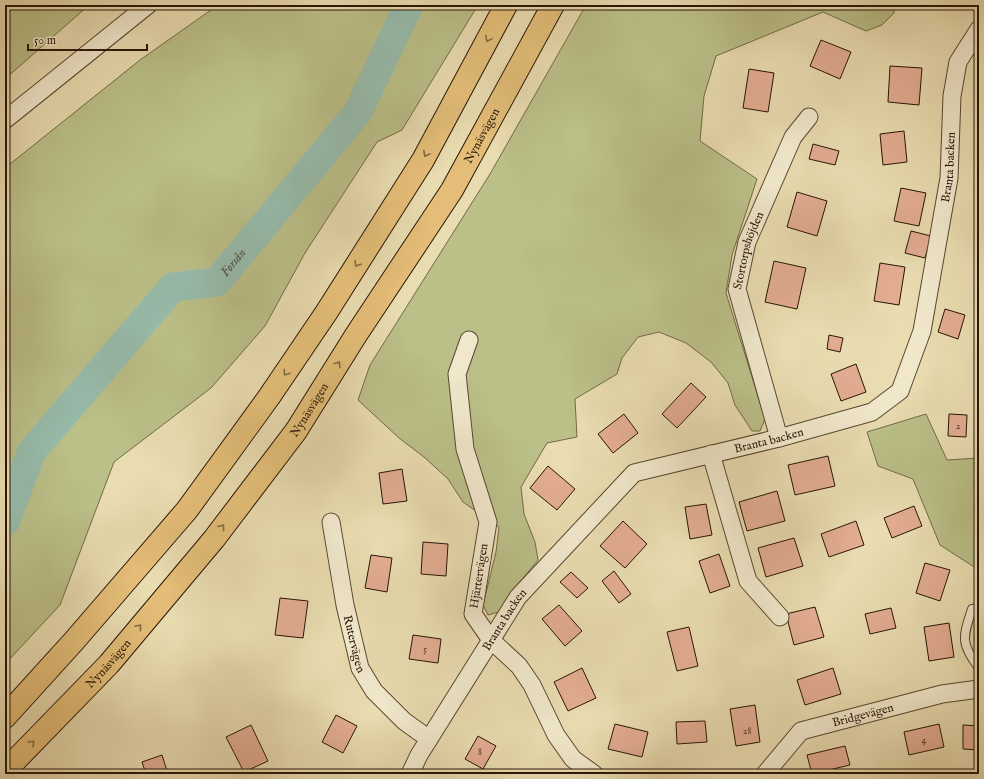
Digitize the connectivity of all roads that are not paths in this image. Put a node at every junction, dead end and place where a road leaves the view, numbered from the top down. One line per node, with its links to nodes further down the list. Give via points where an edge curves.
1 (148, 5): 6 (street)
2 (506, 5): 16 (highway, one-way to 16, via 423,160 326,313 269,397 187,510)
3 (553, 5): 18 (highway, Nynäsvägen, one-way to 3, via 109,664 214,539 296,431 452,190)
4 (979, 29): 8 (street, Branta backen, via 958,62 952,96 949,178 922,331 900,391 872,412)
5 (809, 118): 8 (street, Stortorpshöjden, via 793,137 748,242 737,289)
6 (5, 120)
7 (469, 340): 13 (street, Hjärtervägen, via 458,374 465,449 488,522 473,614)
8 (779, 438): 9 (street, Branta backen)
9 (711, 454): 12 (street, via 748,581); 13 (street, Branta backen, via 634,473 518,597)
10 (331, 522): 17 (street, Rutervägen, via 345,605 360,668 374,691 404,721)
11 (979, 608): 14 (lane, via 972,609 964,633 965,646)
12 (780, 617)
13 (491, 640): 17 (street, Branta backen); 20 (street, Hjärtervägen, via 519,666 556,735 574,759)
14 (979, 668)
15 (979, 689): 21 (street, Bridgevägen, via 942,694 802,731)
16 (5, 717)
17 (429, 739): 19 (street, Branta backen)
18 (5, 771)
19 (410, 774)
20 (594, 774)
21 (765, 774)

